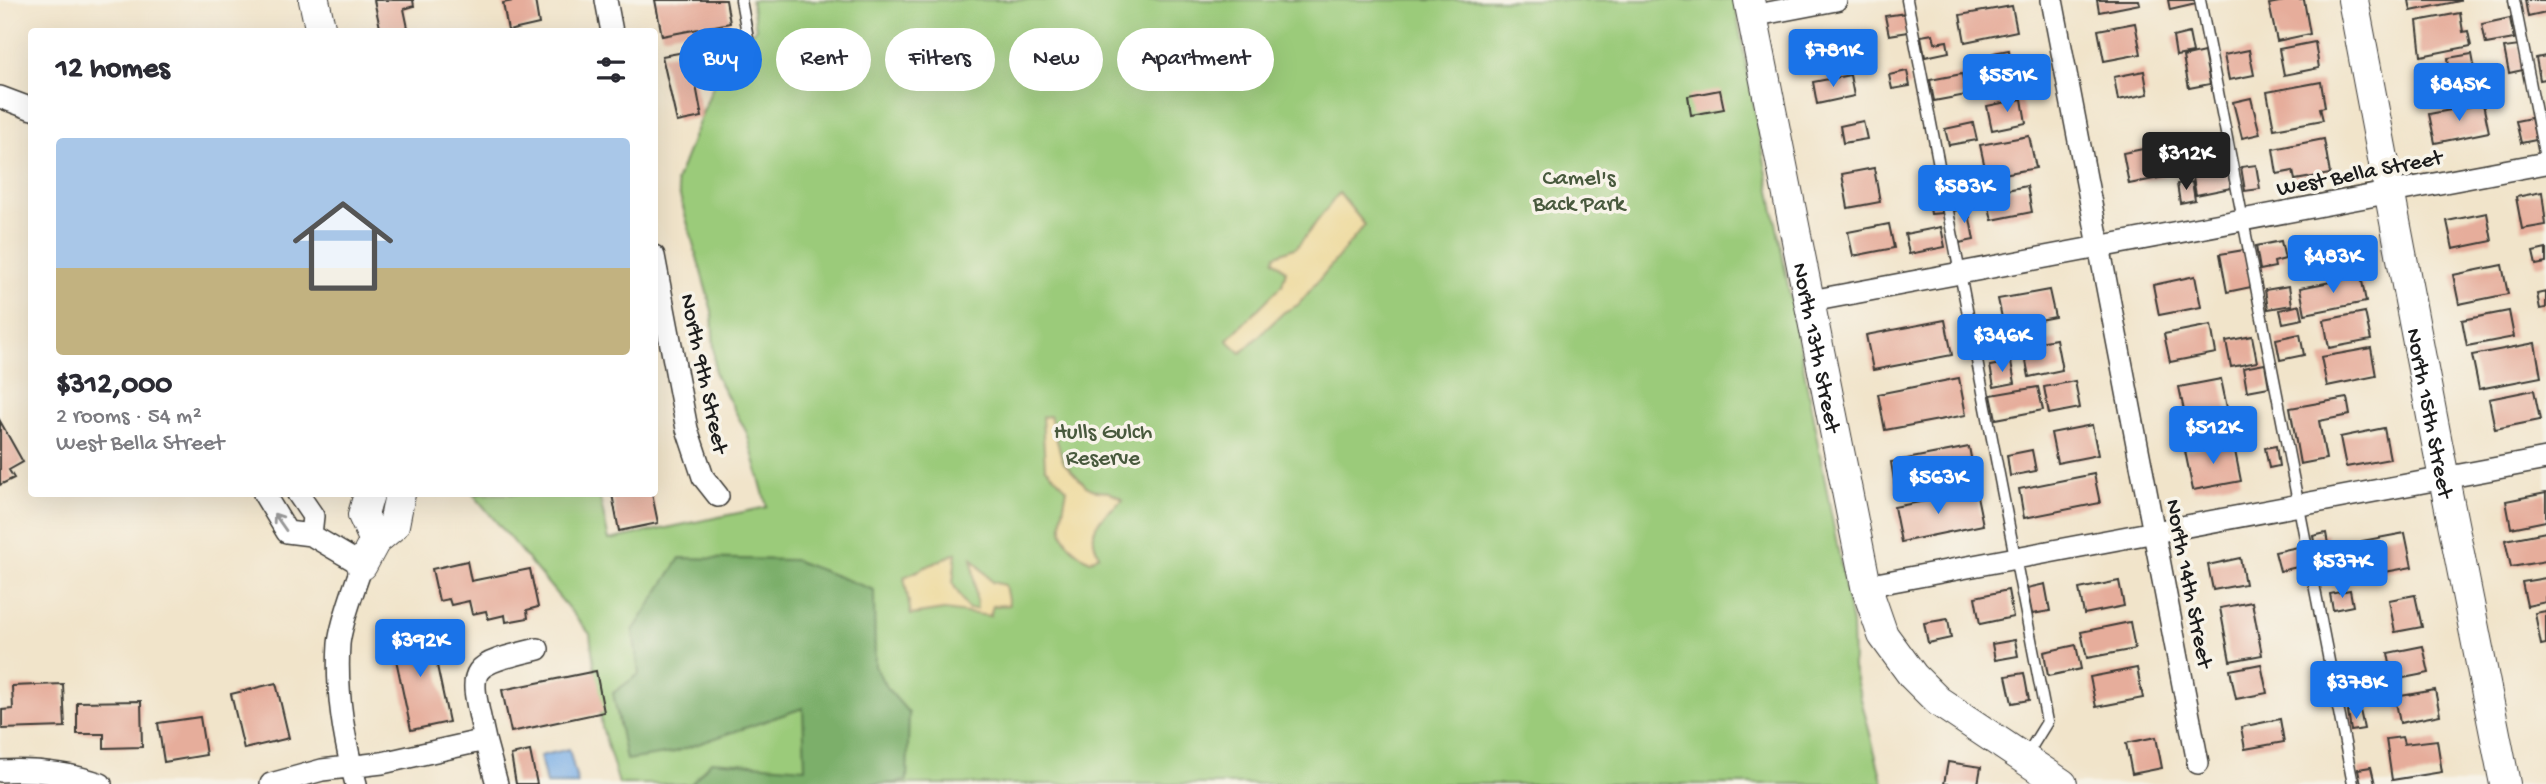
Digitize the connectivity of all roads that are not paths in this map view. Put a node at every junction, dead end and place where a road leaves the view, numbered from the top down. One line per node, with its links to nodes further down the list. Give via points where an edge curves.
1 (606, 0): 10 (street)
2 (741, 0): 11 (lane)
3 (1836, 0): 9 (street)
4 (1907, 0): 18 (lane)
5 (2052, 0): 17 (street, North 14th Street)
6 (2200, 0): 16 (lane)
7 (2353, 0): 15 (street, North 15th Street)
8 (2514, 0): 14 (lane)
9 (1750, 8): 20 (street, North 13th Street)
10 (611, 28)
11 (746, 28)
12 (0, 97): 13 (street)
13 (28, 108)
14 (2546, 163): 15 (street, West Bella Street)
15 (2390, 192): 16 (street, West Bella Street); 22 (street, North 15th Street)
16 (2242, 220): 17 (street, West Bella Street); 28 (lane)
17 (2099, 247): 18 (street, West Bella Street); 29 (street, North 14th Street)
18 (1960, 273): 20 (street, West Bella Street); 32 (lane)
19 (658, 277): 23 (street, North 9th Street, via 687,429 703,477)
20 (1811, 301): 33 (street, North 13th Street)
21 (2546, 459): 22 (street)
22 (2444, 478): 28 (street); 45 (street, North 15th Street)
23 (718, 496)
24 (266, 497): 30 (street, one-way to 24, via 287,532)
25 (301, 497): 30 (street, via 313,516)
26 (368, 497): 31 (street, via 363,515)
27 (399, 497): 31 (street, via 394,525)
28 (2298, 506): 29 (street); 44 (lane)
29 (2155, 533): 32 (street); 37 (street, North 14th Street)
30 (311, 535): 31 (street)
31 (368, 553): 39 (street, via 339,641 339,688)
32 (2014, 559): 33 (street); 36 (lane, via 2047,722)
33 (1866, 586): 36 (street, North 13th Street, via 1883,635 1919,681 1938,701)
34 (538, 649): 35 (street, via 492,661 477,671 476,696)
35 (485, 740): 39 (street, via 382,763); 42 (street)
36 (2024, 759): 43 (street, North 13th Street)
37 (2198, 763)
38 (0, 771): 40 (street, via 77,776)
39 (353, 775): 41 (street, via 322,769)
40 (101, 784)
41 (271, 784)
42 (497, 784)
43 (2062, 784)
44 (2353, 784)
45 (2505, 784)

